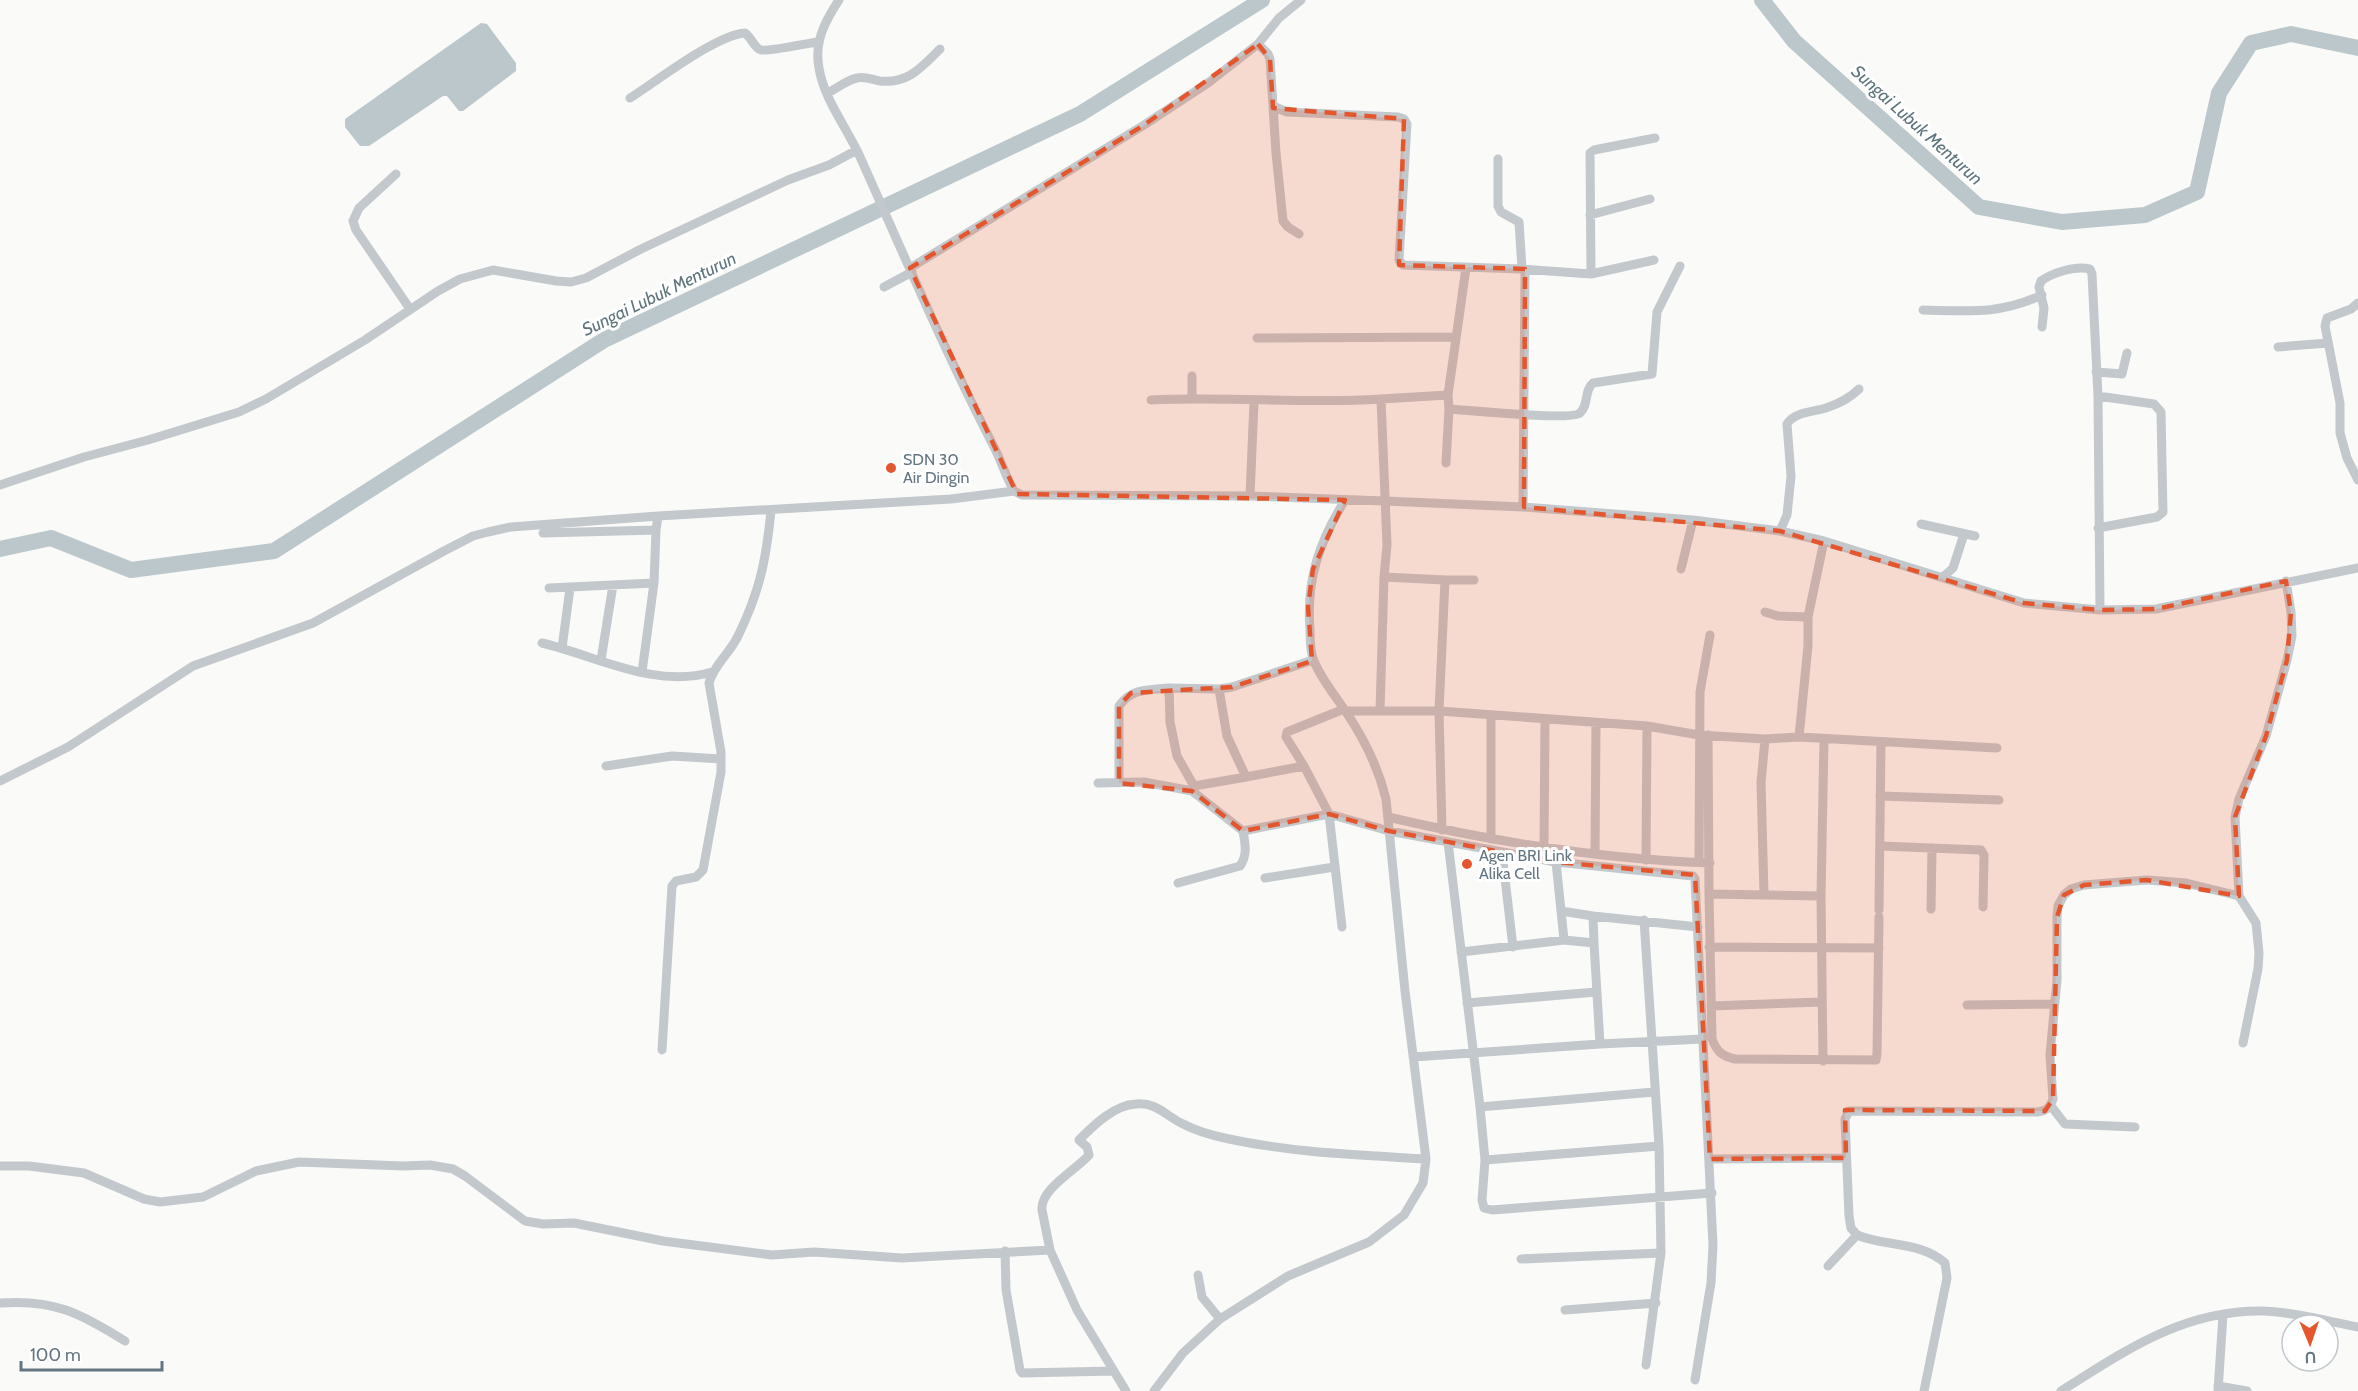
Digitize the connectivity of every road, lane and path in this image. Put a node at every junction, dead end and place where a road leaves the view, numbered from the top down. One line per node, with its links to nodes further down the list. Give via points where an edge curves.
1 (839, 0): 3 (street)
2 (1301, 0): 4 (street, via 1279,18)
3 (818, 42): 6 (street, via 818,64); 7 (street, via 766,51 745,33 736,34 719,40)
4 (1258, 44): 8 (street, via 1270,59); 20 (street, via 1144,125)
5 (940, 49): 6 (street, via 907,79 855,78)
6 (828, 93): 10 (street)
7 (630, 98)
8 (1273, 106): 15 (street, via 1283,221); 18 (street, via 1287,112 1404,119 1407,124 1399,261 1406,266)
9 (1655, 138): 14 (street, via 1590,153)
10 (859, 154): 20 (street); 25 (street, via 788,180 586,278 556,281 493,270 460,279)
11 (1498, 159): 19 (street, via 1498,206 1519,222)
12 (396, 174): 25 (street, via 359,208 353,221)
13 (1650, 199): 14 (street)
14 (1590, 215): 21 (street)
15 (1299, 234)
16 (1654, 260): 21 (street)
17 (1680, 266): 43 (street, via 1657,312 1652,374 1593,383 1578,414)
18 (1466, 268): 19 (street); 29 (street)
19 (1523, 269): 21 (street); 43 (street)
20 (911, 270): 22 (street); 47 (street)
21 (1591, 274)
22 (884, 287)
23 (2042, 295): 26 (street, via 2000,310); 27 (street); 33 (street, via 2039,286 2043,279 2067,270 2090,269)
24 (2358, 303): 30 (street, via 2327,318)
25 (410, 309): 46 (street, via 365,340 239,412)
26 (1923, 310)
27 (2042, 327)
28 (1257, 338): 29 (street)
29 (1456, 338): 36 (street)
30 (2328, 343): 31 (street); 45 (street, via 2339,396 2340,433)
31 (2278, 347)
32 (2127, 353): 33 (street, via 2122,374)
33 (2096, 372): 37 (street)
34 (1192, 376): 38 (street)
35 (1859, 389): 58 (street, via 1827,408 1793,417 1786,424 1791,476 1787,515)
36 (1448, 394): 39 (street); 42 (street)
37 (2098, 396): 56 (street); 56 (street, via 2159,408 2163,512 2157,517)
38 (1192, 398): 40 (street); 41 (street)
39 (1381, 399): 41 (street); 50 (street)
40 (1151, 400)
41 (1254, 402): 48 (street)
42 (1449, 409): 43 (street); 44 (street)
43 (1526, 414): 51 (street)
44 (1446, 463)
45 (2358, 480)
46 (0, 485)
47 (1014, 491): 48 (street, via 1022,495); 52 (street, via 951,500)
48 (1250, 496): 49 (street)
49 (1345, 500): 50 (street); 81 (street, via 1330,525 1313,569 1308,607)
50 (1385, 501): 51 (street); 65 (street)
51 (1523, 507): 54 (street)
52 (771, 511): 53 (street); 83 (street, via 759,587 736,639)
53 (658, 516): 57 (street); 103 (street, via 511,527 473,536 313,623 193,666 68,747)
54 (1693, 520): 58 (street); 64 (street)
55 (1921, 524): 60 (street)
56 (2098, 528): 74 (street)
57 (656, 530): 59 (street); 70 (street)
58 (1780, 531): 62 (street)
59 (543, 533)
60 (1964, 534): 61 (street); 66 (street, via 1953,568)
61 (1975, 536)
62 (1824, 541): 66 (street); 76 (street)
63 (2358, 568): 69 (street)
64 (1681, 569)
65 (1384, 577): 67 (street); 87 (street)
66 (1943, 577): 74 (street, via 2024,603)
67 (1445, 580): 68 (street); 88 (street)
68 (1474, 580)
69 (2286, 581): 74 (street, via 2156,609); 131 (street, via 2292,636 2287,660 2266,736 2235,817)
70 (654, 583): 71 (street); 82 (street)
71 (613, 585): 73 (street); 80 (street)
72 (549, 588): 73 (street)
73 (570, 588): 79 (street)
74 (2100, 610)
75 (1766, 612): 76 (street)
76 (1808, 617): 94 (street)
77 (1710, 635): 93 (street, via 1700,692)
78 (542, 643): 79 (street)
79 (562, 648): 80 (street)
80 (601, 660): 82 (street)
81 (1314, 660): 85 (street); 86 (street)
82 (642, 672): 83 (street, via 694,678)
83 (712, 672): 99 (street, via 709,694)
84 (1169, 688): 85 (street); 105 (street, via 1137,691 1119,706); 106 (street, via 1177,756)
85 (1219, 688): 102 (street, via 1227,736)
86 (1345, 710): 87 (street); 101 (street, via 1287,732 1286,737); 110 (street, via 1379,771)
87 (1380, 711): 88 (street)
88 (1439, 711): 89 (street); 111 (street)
89 (1491, 715): 90 (street); 114 (street)
90 (1545, 720): 91 (street); 117 (street)
91 (1596, 723): 92 (street); 120 (street)
92 (1647, 726): 93 (street); 121 (street)
93 (1703, 735): 95 (street); 123 (street); 124 (street)
94 (1799, 738): 95 (street); 96 (street)
95 (1765, 739): 129 (street, via 1761,783)
96 (1824, 740): 97 (street); 130 (street)
97 (1881, 742): 98 (street); 107 (street)
98 (1997, 748)
99 (721, 759): 100 (street, via 672,756); 156 (street, via 703,870 696,877 676,881 672,886)
100 (606, 766)
101 (1304, 766): 102 (street); 109 (street)
102 (1246, 777): 106 (street)
103 (0, 782)
104 (1098, 783): 105 (street)
105 (1119, 783): 106 (street)
106 (1193, 788): 112 (street)
107 (1880, 796): 108 (street); 116 (street)
108 (1999, 800)
109 (1329, 814): 112 (street); 113 (street); 125 (street)
110 (1388, 817): 111 (street); 113 (street)
111 (1442, 830): 114 (street)
112 (1243, 831): 127 (street, via 1246,853 1240,866)
113 (1389, 831): 115 (street); 158 (street)
114 (1491, 839): 117 (street)
115 (1448, 842): 119 (street); 145 (street)
116 (1880, 846): 118 (street); 144 (street)
117 (1544, 848): 120 (street)
118 (1932, 848): 132 (street, via 1983,852); 133 (street)
119 (1502, 852): 122 (street); 141 (street)
120 (1595, 854): 121 (street)
121 (1646, 860): 123 (street)
122 (1556, 862): 134 (street); 138 (street, via 1693,876)
123 (1699, 862): 124 (street)
124 (1710, 863): 128 (street)
125 (1334, 867): 126 (street); 137 (street)
126 (1265, 878)
127 (1178, 883)
128 (1709, 894): 129 (street); 142 (street)
129 (1764, 894): 130 (street)
130 (1821, 896): 143 (street)
131 (2239, 896): 149 (street, via 2166,881 2127,881 2071,889 2058,906); 154 (street, via 2256,923 2259,953)
132 (1983, 907)
133 (1932, 909)
134 (1561, 911): 135 (street); 139 (street)
135 (1593, 916): 136 (street); 140 (street)
136 (1644, 920): 138 (street); 153 (street)
137 (1342, 927)
138 (1698, 927): 152 (street)
139 (1564, 940): 140 (street); 141 (street)
140 (1594, 943): 146 (street)
141 (1513, 947): 145 (street)
142 (1709, 947): 143 (street); 151 (street)
143 (1822, 948): 144 (street); 147 (street)
144 (1879, 948): 159 (street, via 1877,1059)
145 (1461, 952): 148 (street)
146 (1596, 992): 148 (street); 155 (street)
147 (1821, 1002): 151 (street); 159 (street)
148 (1467, 1003): 157 (street)
149 (2054, 1004): 150 (street); 161 (street)
150 (1967, 1005)
151 (1711, 1006): 159 (street, via 1712,1039 1724,1056)
152 (1703, 1039): 153 (street); 167 (street)
153 (1653, 1042): 155 (street); 160 (street)
154 (2243, 1043)
155 (1600, 1044): 157 (street)
156 (663, 1050)
157 (1474, 1053): 158 (street); 162 (street)
158 (1413, 1057): 166 (street)
159 (1822, 1060)
160 (1654, 1092): 162 (street); 164 (street)
161 (2051, 1106): 163 (street, via 2065,1124); 165 (street, via 2037,1112 1849,1111 1845,1119)
162 (1480, 1107): 168 (street)
163 (2135, 1127)
164 (1659, 1146): 168 (street); 171 (street)
165 (1846, 1158): 167 (street); 172 (street, via 1849,1216)
166 (1426, 1159): 173 (street, via 1314,1153 1230,1139 1181,1123 1156,1107 1123,1106 1079,1140 1089,1155 1043,1198); 183 (street, via 1423,1183 1404,1215 1369,1242 1288,1276)
167 (1710, 1159): 170 (street)
168 (1485, 1160): 171 (street, via 1482,1204 1488,1210)
169 (0, 1166): 174 (street, via 84,1173 160,1202 203,1197 256,1171 299,1162 430,1165 453,1169 517,1217 535,1223 574,1223 645,1238 772,1255 814,1252 902,1258)
170 (1712, 1193): 171 (street); 188 (street, via 1713,1264)
171 (1661, 1198): 175 (street)
172 (1857, 1235): 177 (street); 192 (street, via 1911,1246 1945,1263 1947,1278)
173 (1050, 1250): 174 (street); 187 (street, via 1077,1310)
174 (1005, 1251): 187 (street, via 1006,1290 1022,1373)
175 (1661, 1253): 176 (street); 179 (street)
176 (1521, 1259)
177 (1828, 1266)
178 (1198, 1275): 183 (street, via 1202,1297)
179 (1656, 1303): 181 (street); 186 (street)
180 (0, 1304): 185 (street, via 56,1306 87,1318)
181 (1565, 1310)
182 (2223, 1315): 184 (street, via 2263,1311); 189 (street); 193 (street, via 2160,1332)
183 (1220, 1319): 191 (street, via 1184,1353)
184 (2358, 1327)
185 (125, 1341)
186 (1646, 1365)
187 (1114, 1371): 190 (street)
188 (1695, 1380)
189 (2218, 1389): 194 (street)
190 (1126, 1391)
191 (1154, 1391)
192 (1924, 1391)
193 (2061, 1391)
194 (2247, 1391)

